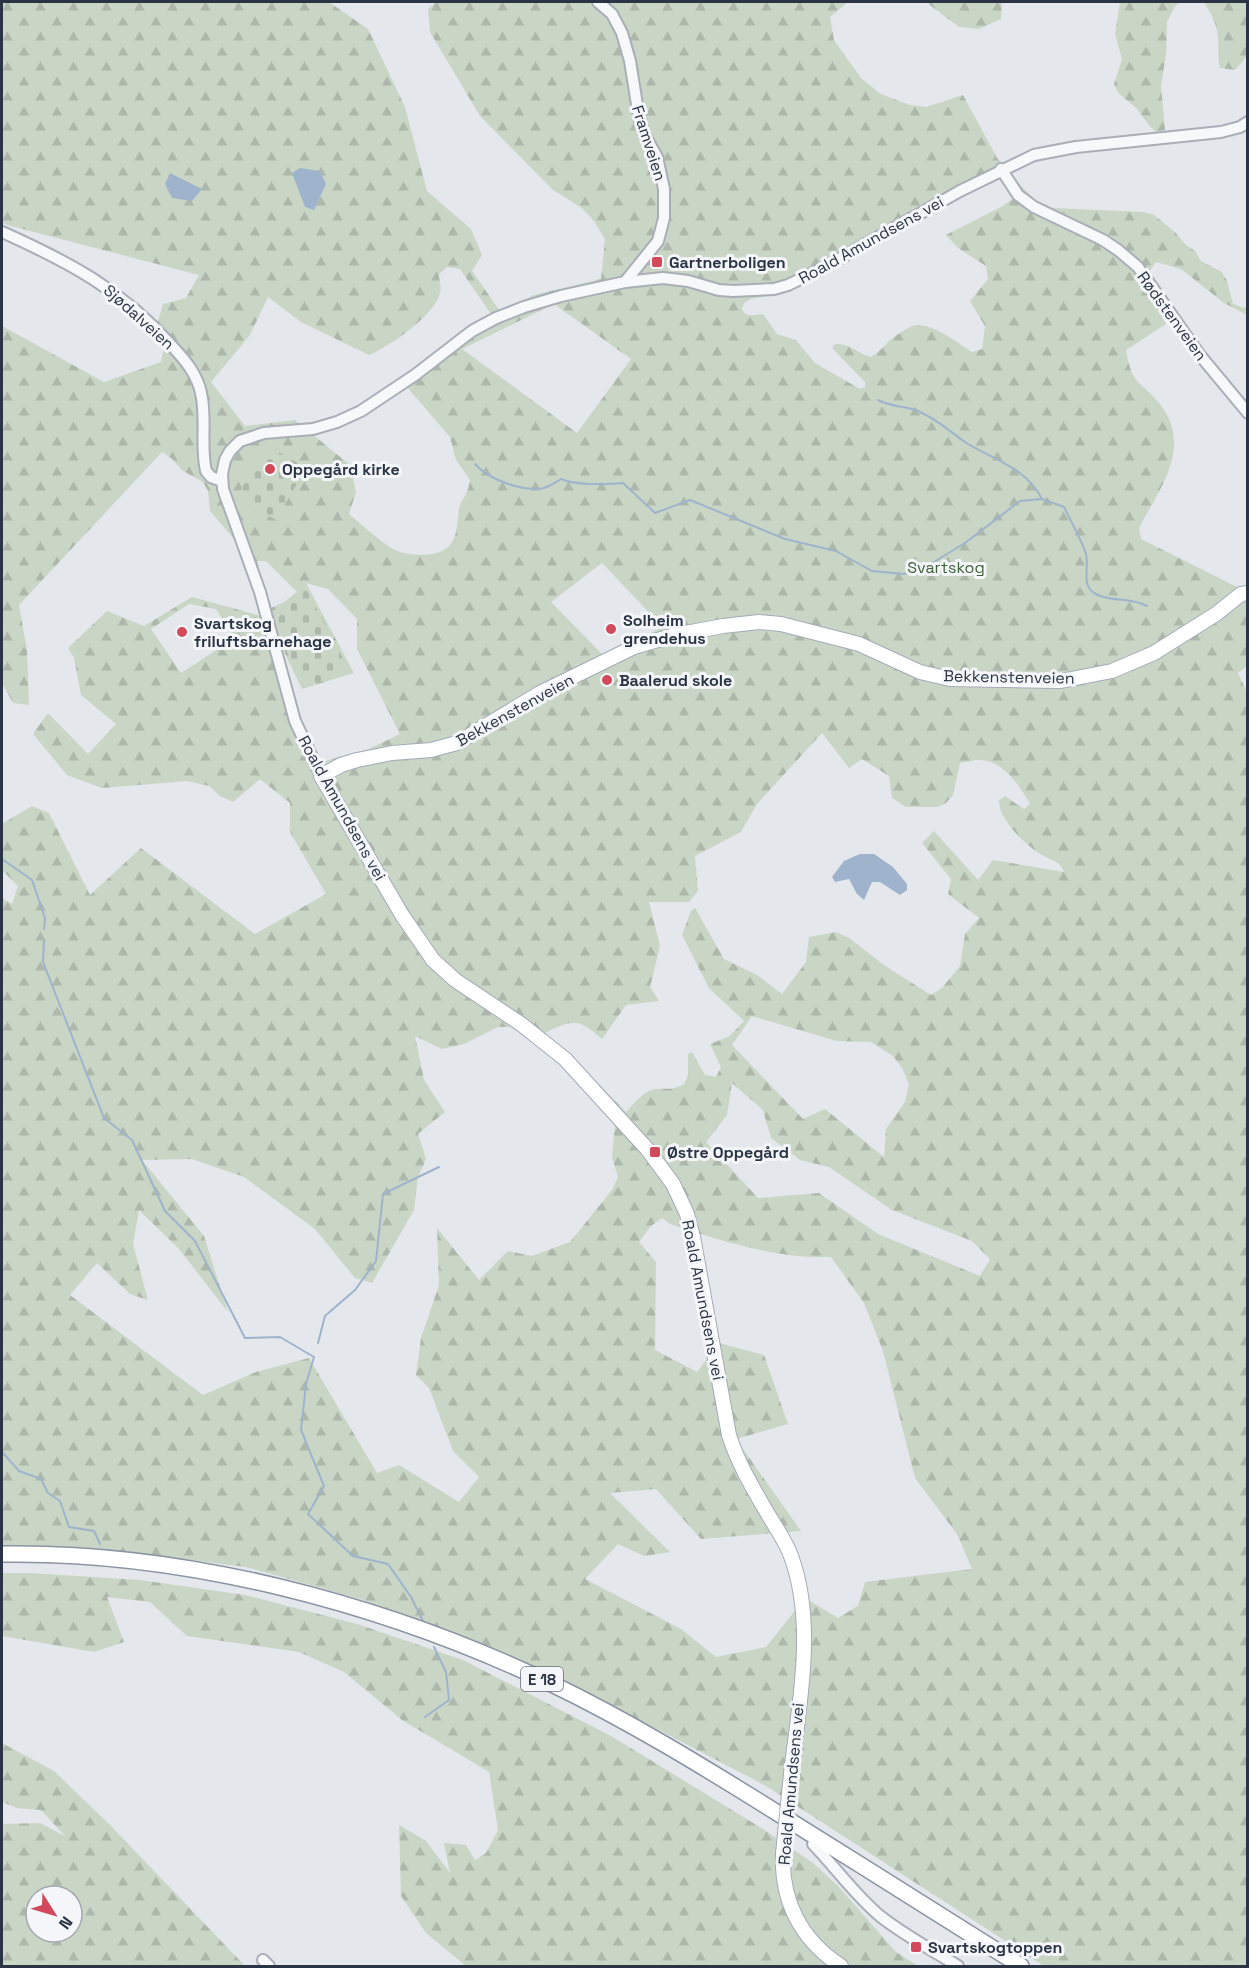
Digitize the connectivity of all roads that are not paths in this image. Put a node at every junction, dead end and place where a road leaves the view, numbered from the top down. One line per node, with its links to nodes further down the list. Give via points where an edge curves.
1 (598, 2): 5 (street, Framveien, via 612,14 622,33 639,117 657,157 664,189 664,218 658,241)
2 (1248, 122): 3 (street, Roald Amundsens vei, via 1221,132 1043,152)
3 (1001, 169): 5 (street, Roald Amundsens vei, via 788,285 746,292 719,290 672,278); 6 (street, Rødstenveien, via 1018,195 1034,207 1103,240 1138,267 1192,346)
4 (2, 232): 7 (street, Sjødalveien, via 97,280 168,340 194,373 201,392 206,471)
5 (625, 282): 7 (street, Roald Amundsens vei, via 544,300 496,318 349,417 313,429 247,438 228,455)
6 (1248, 413)
7 (222, 481): 9 (street, Roald Amundsens vei, via 260,592 295,722)
8 (1248, 593): 9 (main road, Bekkenstenveien, via 1240,594 1216,614 1139,661 1096,676 1061,681 939,677 859,644 769,622 684,633 634,647 604,661 540,693 457,743 357,760)
9 (321, 776): 13 (main road, Roald Amundsens vei, bridge, via 402,915 433,960 565,1059 648,1150 679,1194 696,1253 729,1435 739,1463 791,1555 799,1587 803,1655 783,1880 793,1914 812,1943)
10 (2, 1554): 16 (highway, E 18, via 138,1562 283,1587 415,1627 503,1662 664,1744)
11 (2, 1561): 12 (highway, E 18, via 128,1568 200,1578 319,1605 413,1634 502,1669 627,1731)
12 (813, 1844): 14 (street, via 879,1916); 15 (highway, E 18)
13 (841, 1966)
14 (958, 1966)
15 (1008, 1966)
16 (1021, 1966)

